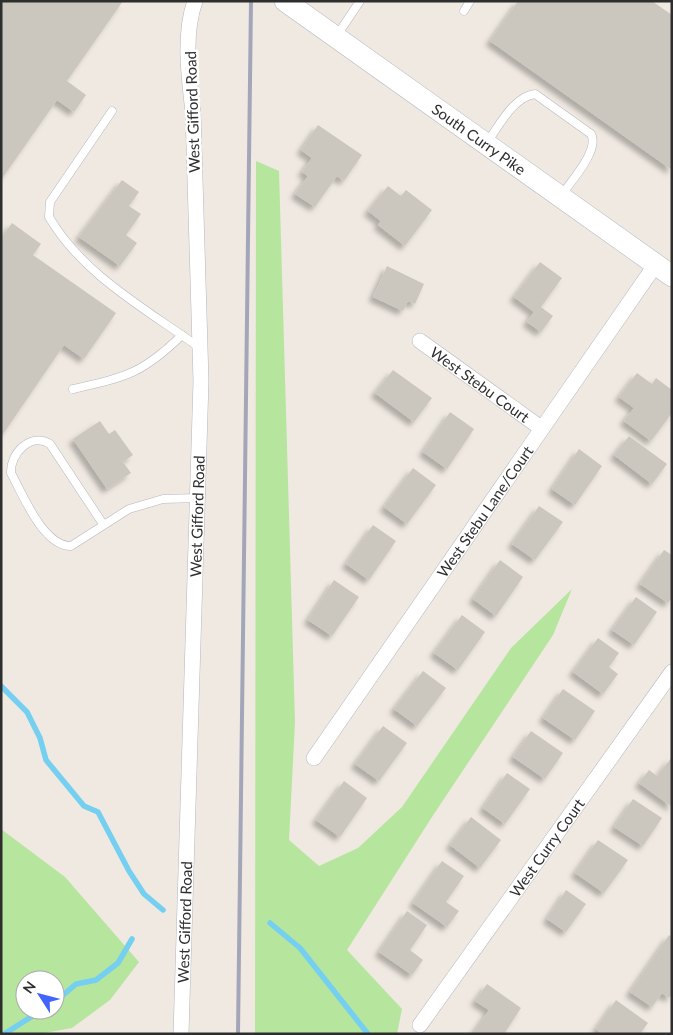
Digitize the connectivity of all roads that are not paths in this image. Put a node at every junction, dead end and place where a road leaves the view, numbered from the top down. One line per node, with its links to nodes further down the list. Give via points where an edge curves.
1 (195, 1): 13 (street, West Gifford Road, via 190,25 189,82 193,112)
2 (285, 1): 6 (main road, South Curry Pike)
3 (360, 1): 6 (lane)
4 (470, 1): 5 (lane)
5 (464, 11)
6 (336, 37): 8 (main road, South Curry Pike)
7 (112, 111): 11 (lane, via 50,202 49,217 74,253 98,275)
8 (485, 144): 9 (main road, South Curry Pike); 9 (lane, via 518,101 526,95 535,94 591,134 594,140 593,149)
9 (560, 197): 10 (main road, South Curry Pike)
10 (664, 270): 15 (street, West Stebu Lane/Court)
11 (182, 334): 13 (lane); 14 (lane, via 143,369)
12 (420, 340): 15 (street, West Stebu Court)
13 (200, 348): 16 (street, West Gifford Road)
14 (73, 389)
15 (541, 428): 19 (street, West Stebu Lane/Court)
16 (197, 498): 17 (lane, via 163,499 129,510); 21 (street, West Gifford Road)
17 (103, 524): 17 (lane, via 71,546 54,542 46,535 11,473 10,465 15,456 34,440 42,439 50,444)
18 (672, 672): 20 (street, West Curry Court)
19 (314, 758)
20 (420, 1025)
21 (181, 1034)

